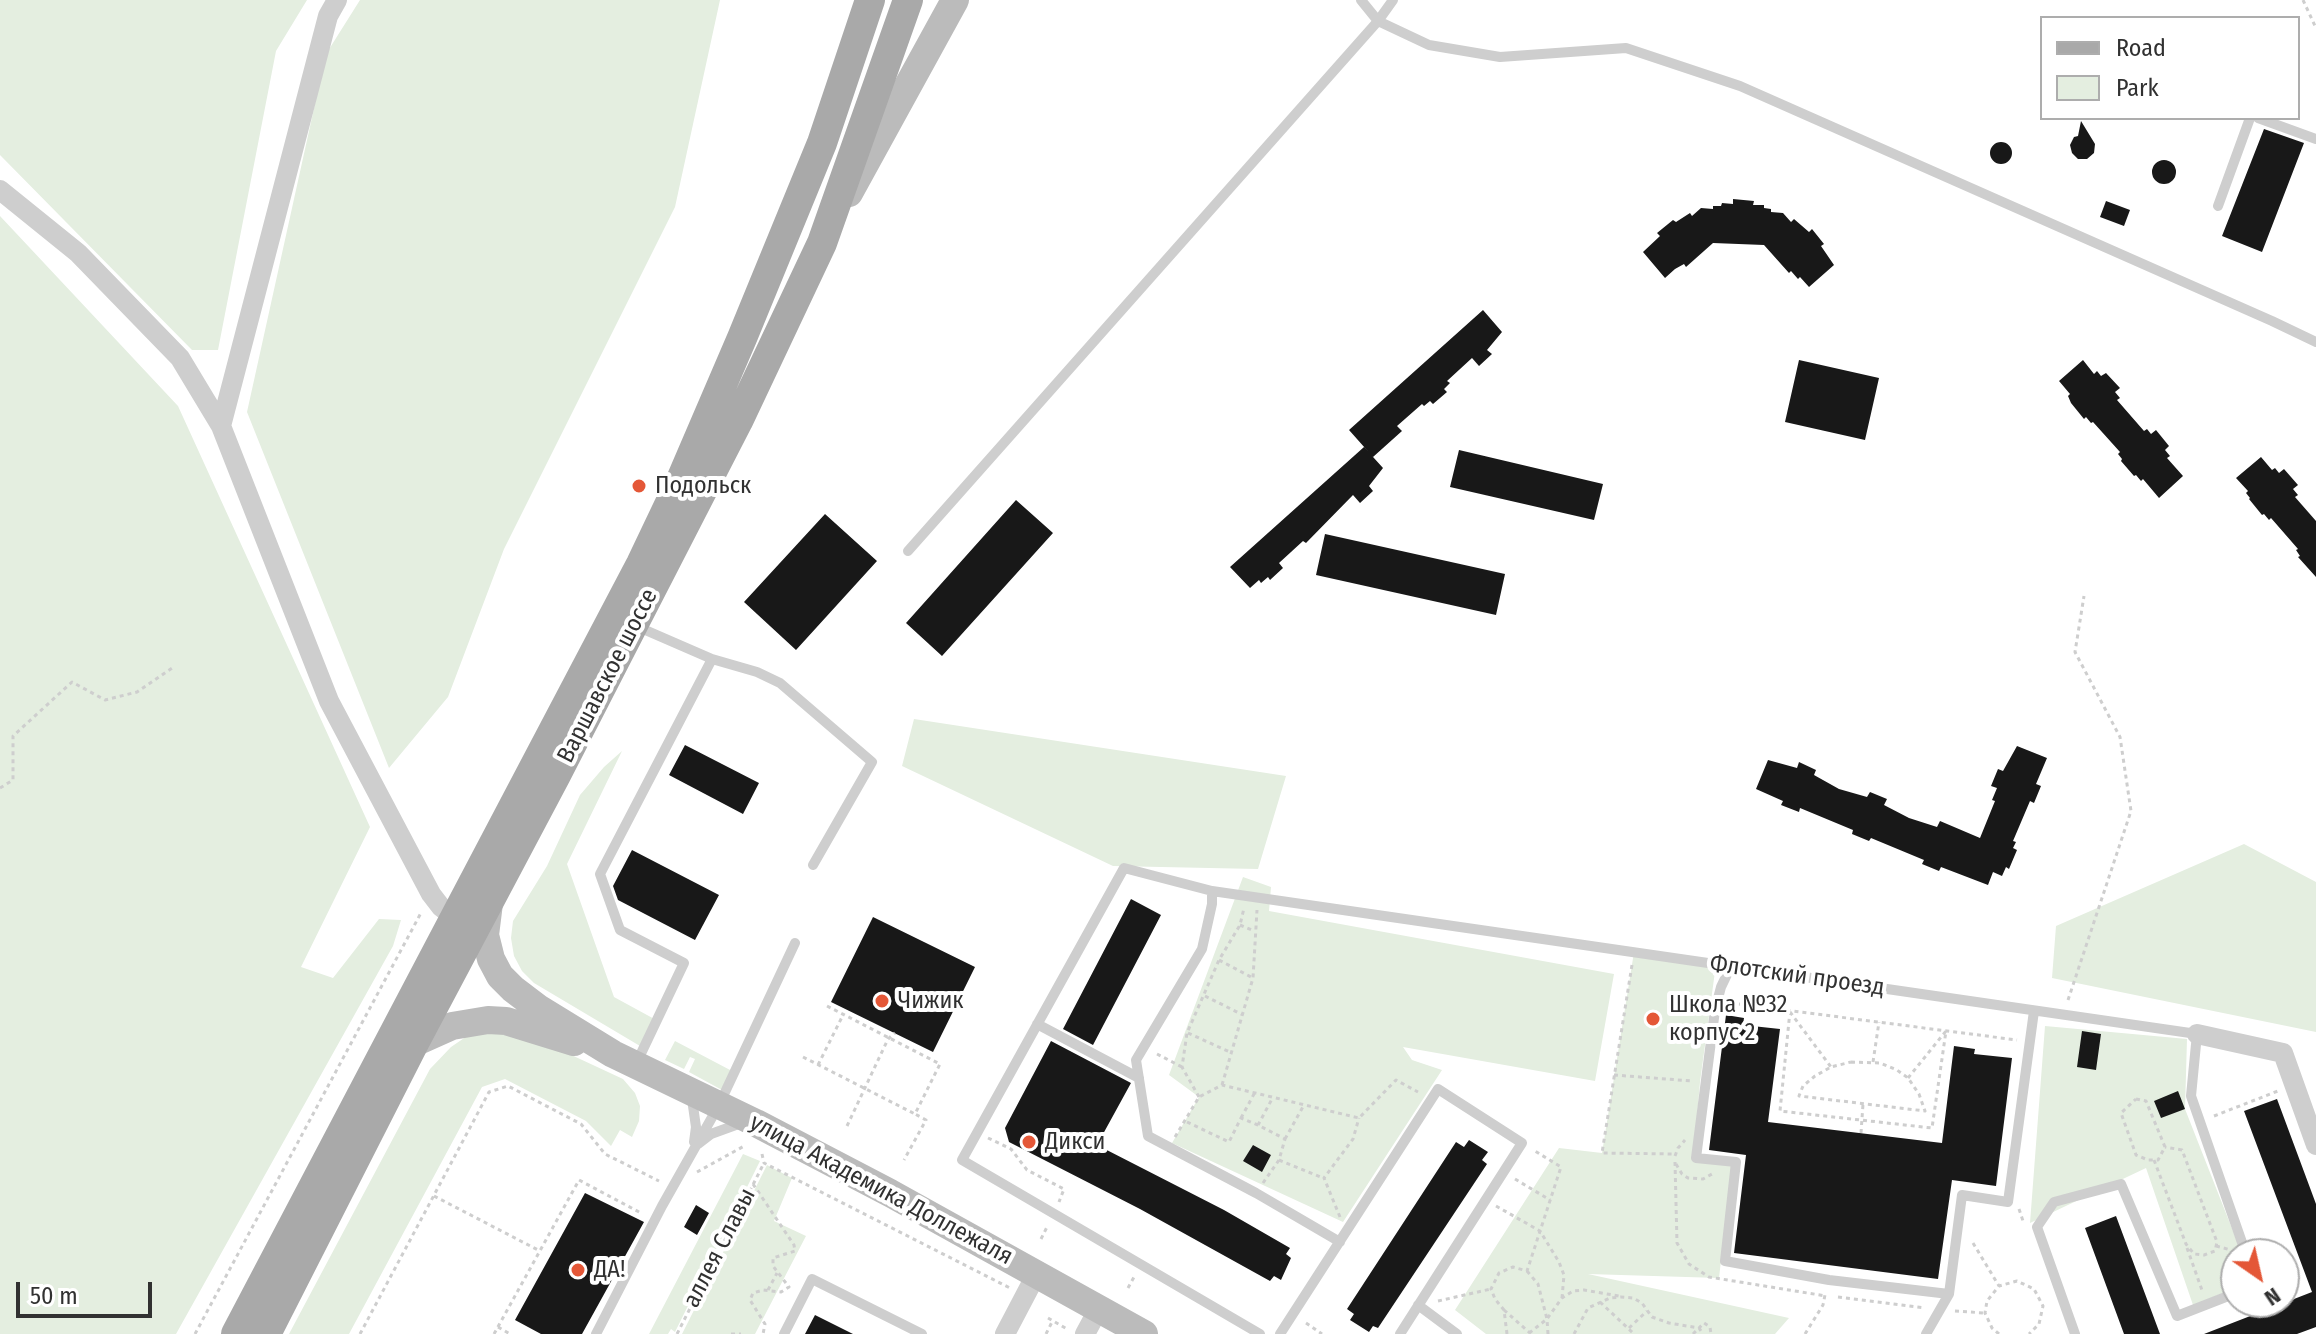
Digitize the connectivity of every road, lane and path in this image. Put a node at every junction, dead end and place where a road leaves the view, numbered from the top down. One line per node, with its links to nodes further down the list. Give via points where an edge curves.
1 (337, 0): 17 (street, via 328,16)
2 (870, 0): 30 (main road, Варшавское шоссе, via 822,143 681,480)
3 (908, 0): 15 (main road, Варшавское шоссе)
4 (955, 0): 15 (main road)
5 (1361, 0): 8 (lane)
6 (1393, 0): 8 (lane)
7 (2303, 0): 9 (path)
8 (1378, 21): 16 (lane, via 1429,45 1500,57 1626,48 1740,86); 18 (lane)
9 (2316, 28)
10 (2249, 120): 14 (lane)
11 (2264, 120): 12 (lane)
12 (2316, 139)
13 (0, 190): 17 (street, via 78,253 180,358)
14 (2218, 206)
15 (822, 243): 20 (main road, Варшавское шоссе)
16 (2316, 342)
17 (221, 426): 26 (street, via 329,701)
18 (908, 551)
19 (2084, 596): 45 (path, via 2075,652 2120,737 2131,811)
20 (634, 625): 21 (lane); 27 (main road, Варшавское шоссе)
21 (712, 659): 24 (lane, via 780,683 872,762); 58 (lane, via 600,874 620,930 684,963)
22 (175, 666): 23 (path, via 137,692 105,700 72,682 13,736 13,780)
23 (0, 788)
24 (813, 865)
25 (1212, 891): 28 (lane); 34 (lane, Флотский проезд); 46 (lane, Флотский проезд, via 1124,868)
26 (431, 894): 30 (street); 148 (path)
27 (490, 898): 54 (main road, Варшавское шоссе); 58 (main road, улица Академика Доллежаля, via 485,935 500,976 538,1008)
28 (1212, 904): 31 (path, via 1246,906); 55 (lane, via 1202,949)
29 (1254, 905): 32 (path)
30 (455, 918): 149 (main road, Варшавское шоссе)
31 (1240, 925): 32 (path); 35 (path)
32 (1254, 931): 37 (path)
33 (795, 943): 76 (lane)
34 (1634, 952): 36 (lane, Флотский проезд); 63 (path)
35 (1219, 960): 37 (path); 38 (path)
36 (1731, 966): 39 (lane); 42 (lane, Флотский проезд)
37 (1253, 978): 44 (path)
38 (1205, 996): 44 (path); 50 (path)
39 (1717, 1002): 41 (path); 121 (lane, via 1696,1158 1736,1162 1725,1261)
40 (827, 1006): 43 (path)
41 (1790, 1011): 47 (path); 62 (path); 82 (path, via 1780,1111)
42 (2034, 1011): 45 (lane, Флотский проезд); 53 (lane)
43 (843, 1015): 52 (path); 60 (path)
44 (1243, 1015): 56 (path)
45 (2066, 1015): 51 (lane, Флотский проезд)
46 (1039, 1022): 64 (lane); 87 (lane)
47 (1879, 1022): 48 (path); 59 (path)
48 (1946, 1031): 53 (path); 65 (path); 82 (path, via 1932,1128)
49 (895, 1033): 52 (path)
50 (1187, 1033): 56 (path); 61 (path)
51 (2197, 1034): 68 (street, Флотский проезд, via 2283,1053); 84 (lane, via 2191,1096)
52 (888, 1039): 69 (path); 78 (path, via 940,1064)
53 (2030, 1041): 127 (lane, via 2008,1202 1962,1195)
54 (414, 1043): 58 (main road, улица Академика Доллежаля, via 452,1026 497,1020); 150 (main road, Варшавское шоссе)
55 (1144, 1047): 61 (path); 64 (lane, via 1136,1060)
56 (1232, 1053): 67 (path)
57 (803, 1057): 60 (path)
58 (624, 1060): 70 (main road, улица Академика Доллежаля)
59 (1873, 1062): 62 (path); 65 (path)
60 (818, 1065): 69 (path)
61 (1182, 1067): 72 (path)
62 (1831, 1067): 75 (path, via 1803,1086 1799,1096)
63 (1614, 1075): 66 (path); 95 (path, via 1602,1153)
64 (1139, 1078): 92 (lane, via 1148,1136)
65 (1908, 1078): 75 (path, via 1925,1111)
66 (1700, 1082)
67 (1222, 1085): 71 (path); 72 (path)
68 (2294, 1085): 84 (path); 91 (street, Флотский проезд)
69 (865, 1089): 78 (path); 86 (path)
70 (692, 1093): 76 (main road, улица Академика Доллежаля); 94 (lane)
71 (1254, 1094): 73 (path); 79 (path)
72 (1199, 1097): 83 (path)
73 (1272, 1099): 77 (path); 85 (path)
74 (1432, 1100): 80 (path, via 1396,1080); 90 (lane, via 1438,1089); 113 (lane)
75 (1863, 1104): 82 (path)
76 (719, 1105): 81 (main road, улица Академика Доллежаля); 94 (lane)
77 (1304, 1105): 80 (path); 89 (path)
78 (915, 1114): 96 (path, via 926,1120)
79 (1241, 1118): 83 (path, via 1229,1142); 85 (path)
80 (1359, 1118): 101 (path, via 1353,1139)
81 (749, 1120): 94 (lane, via 711,1134); 120 (main road, улица Академика Доллежаля)
82 (1861, 1120): 88 (path)
83 (1185, 1121): 92 (path)
84 (2200, 1122): 114 (lane)
85 (1258, 1125): 89 (path)
86 (847, 1126)
87 (977, 1133): 109 (path, via 1011,1149 1027,1170 1064,1189); 109 (lane, via 962,1160)
88 (1861, 1133)
89 (1285, 1139): 97 (path)
90 (1522, 1143): 100 (lane); 106 (path, via 1561,1167)
91 (2316, 1145)
92 (1169, 1147): 104 (lane)
93 (2165, 1147): 98 (path); 98 (path, via 2146,1101 2136,1099 2121,1113 2136,1155); 116 (path, via 2182,1150 2217,1242 2215,1251 2204,1255 2194,1254)
94 (693, 1148): 103 (lane)
95 (1675, 1154)
96 (904, 1160)
97 (1279, 1160): 101 (path); 104 (path)
98 (2154, 1160): 116 (path)
99 (764, 1163): 102 (path, аллея Славы); 103 (path, via 762,1153 744,1144); 126 (path)
100 (1504, 1173): 106 (path); 107 (lane)
101 (1324, 1178): 113 (path)
102 (753, 1184): 119 (path, via 794,1245 791,1254 773,1258); 155 (path, аллея Славы)
103 (672, 1187): 105 (path, via 605,1154 581,1124 508,1086 489,1092); 110 (lane)
104 (1256, 1193): 113 (lane)
105 (434, 1196): 117 (path); 151 (path)
106 (1550, 1200): 112 (path)
107 (1486, 1201): 112 (path); 133 (lane)
108 (2019, 1209): 111 (path)
109 (1054, 1213): 166 (lane)
110 (655, 1220): 117 (path, via 579,1180); 154 (lane)
111 (2023, 1223)
112 (1540, 1231): 118 (path); 130 (path, via 1564,1275)
113 (1344, 1237): 139 (lane)
114 (2240, 1238)
115 (1973, 1243): 122 (path)
116 (2186, 1244): 124 (path)
117 (540, 1251): 143 (path)
118 (1527, 1271): 123 (path, via 1513,1267 1499,1273); 141 (path, via 1538,1284)
119 (777, 1273): 125 (path); 125 (path, via 789,1287)
120 (1037, 1273): 134 (main road, улица Академика Доллежаля); 161 (street)
121 (1829, 1280): 127 (lane); 128 (path)
122 (1999, 1286): 138 (path); 181 (path, via 2027,1284 2043,1296 2043,1315)
123 (1491, 1289): 133 (path); 135 (path)
124 (2202, 1289)
125 (768, 1290): 158 (path, via 753,1293 750,1300 765,1324)
126 (1013, 1290)
127 (1949, 1294): 136 (lane)
128 (1825, 1295): 136 (path); 178 (path)
129 (1621, 1297): 130 (path, via 1584,1290); 132 (path); 137 (path, via 1633,1298)
130 (1562, 1298): 141 (path)
131 (2220, 1299): 182 (lane, via 2177,1316 2121,1184 2054,1202 2037,1227)
132 (1600, 1302): 146 (path); 173 (path, via 1588,1308)
133 (1418, 1305): 169 (lane); 170 (lane)
134 (1099, 1308): 164 (street); 165 (main road, улица Академика Доллежаля)
135 (1504, 1310): 171 (path); 172 (path)
136 (1941, 1310): 138 (path); 179 (lane)
137 (1647, 1311): 145 (path, via 1669,1323); 146 (path)
138 (1985, 1313): 180 (path)
139 (1293, 1314): 167 (lane); 168 (path)
140 (1048, 1318): 142 (path)
141 (1547, 1319): 144 (path); 147 (path)
142 (1053, 1320): 162 (path); 163 (path)
143 (498, 1327): 152 (path); 153 (path)
144 (1537, 1328): 147 (path); 172 (path)
145 (1699, 1328): 175 (path); 176 (path); 177 (path, via 1704,1323)
146 (1628, 1329): 174 (path)
147 (1548, 1332)
148 (195, 1334)
149 (236, 1334)
150 (266, 1334)
151 (360, 1334)
152 (494, 1334)
153 (510, 1334)
154 (596, 1334)
155 (677, 1334)
156 (731, 1334): 157 (path)
157 (741, 1334)
158 (763, 1334)
159 (784, 1334): 160 (lane, via 812,1279)
160 (922, 1334)
161 (1005, 1334)
162 (1046, 1334)
163 (1074, 1334)
164 (1085, 1334)
165 (1144, 1334)
166 (1260, 1334)
167 (1280, 1334)
168 (1322, 1334)
169 (1400, 1334)
170 (1457, 1334)
171 (1507, 1334)
172 (1529, 1334)
173 (1574, 1334)
174 (1634, 1334)
175 (1693, 1334)
176 (1703, 1334)
177 (1711, 1334)
178 (1805, 1334)
179 (1926, 1334)
180 (1999, 1334)
181 (2029, 1334)
182 (2075, 1334)

